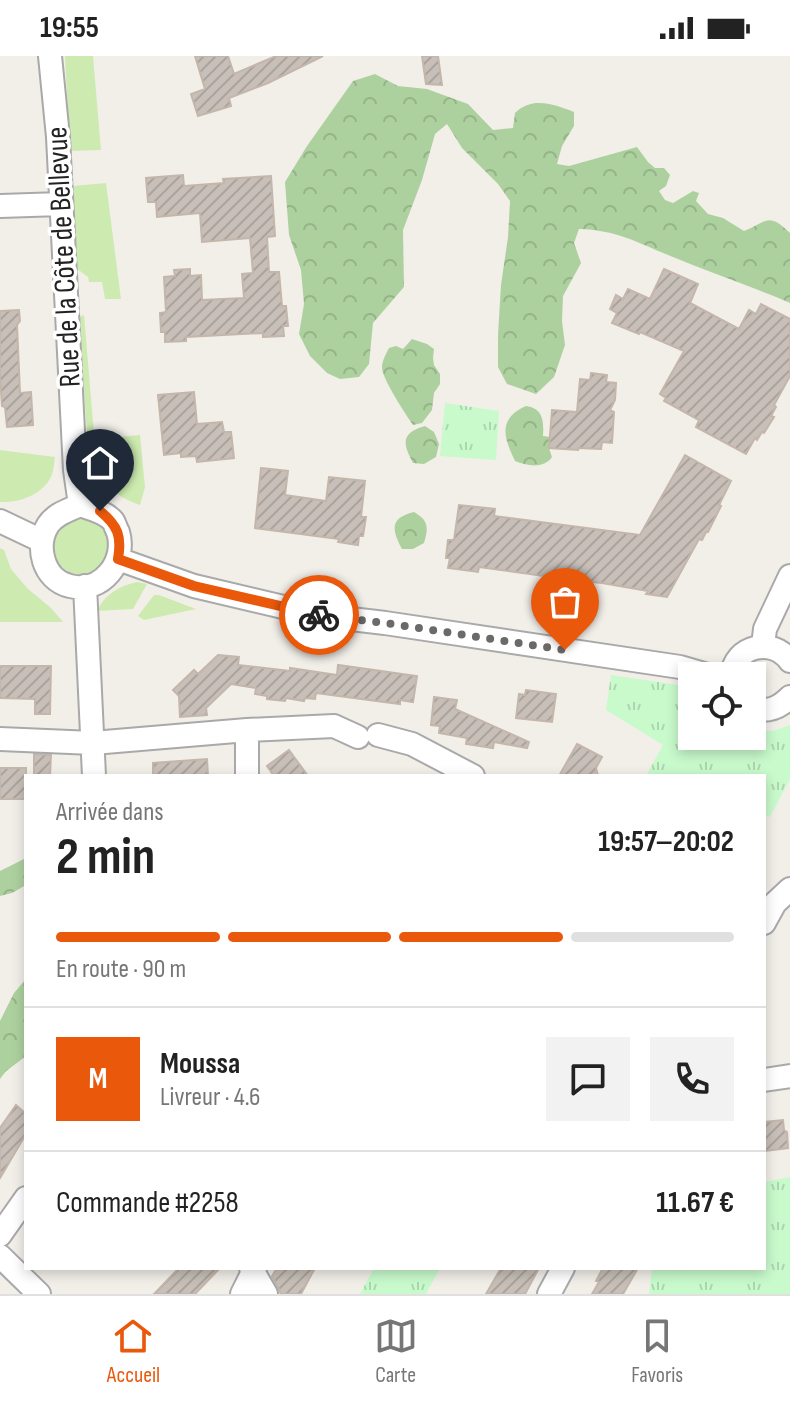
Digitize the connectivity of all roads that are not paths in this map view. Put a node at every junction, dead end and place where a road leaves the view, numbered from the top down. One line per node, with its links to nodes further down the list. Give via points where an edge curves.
1 (50, 56): 2 (street, Rue de la Côte de Bellevue)
2 (61, 204): 3 (street); 4 (street, Rue de la Côte de Bellevue)
3 (0, 206)
4 (80, 505): 6 (street, via 49,523); 7 (street, via 114,522 121,543)
5 (0, 521): 6 (street)
6 (42, 541): 9 (street, via 43,560 52,575 69,586)
7 (118, 559): 9 (street, via 111,573); 13 (street, via 194,586 317,615)
8 (790, 576): 10 (street, via 765,629)
9 (85, 586): 18 (street)
10 (763, 646): 11 (street); 12 (street, via 742,654)
11 (790, 661)
12 (737, 662)
13 (678, 667)
14 (790, 697): 15 (street)
15 (766, 710)
16 (247, 730): 18 (street); 20 (street); 21 (street, via 334,726 412,744)
17 (0, 739): 18 (street)
18 (93, 743): 19 (street)
19 (94, 774)
20 (247, 774)
21 (469, 774)
22 (790, 889): 23 (street)
23 (766, 919)
24 (790, 1076): 25 (street)
25 (766, 1080)
26 (24, 1201): 27 (street)
27 (0, 1235)
28 (0, 1256): 32 (street)
29 (253, 1270): 33 (street)
30 (254, 1270): 34 (street)
31 (562, 1270): 35 (street)
32 (39, 1294)
33 (242, 1294)
34 (266, 1294)
35 (549, 1294)

